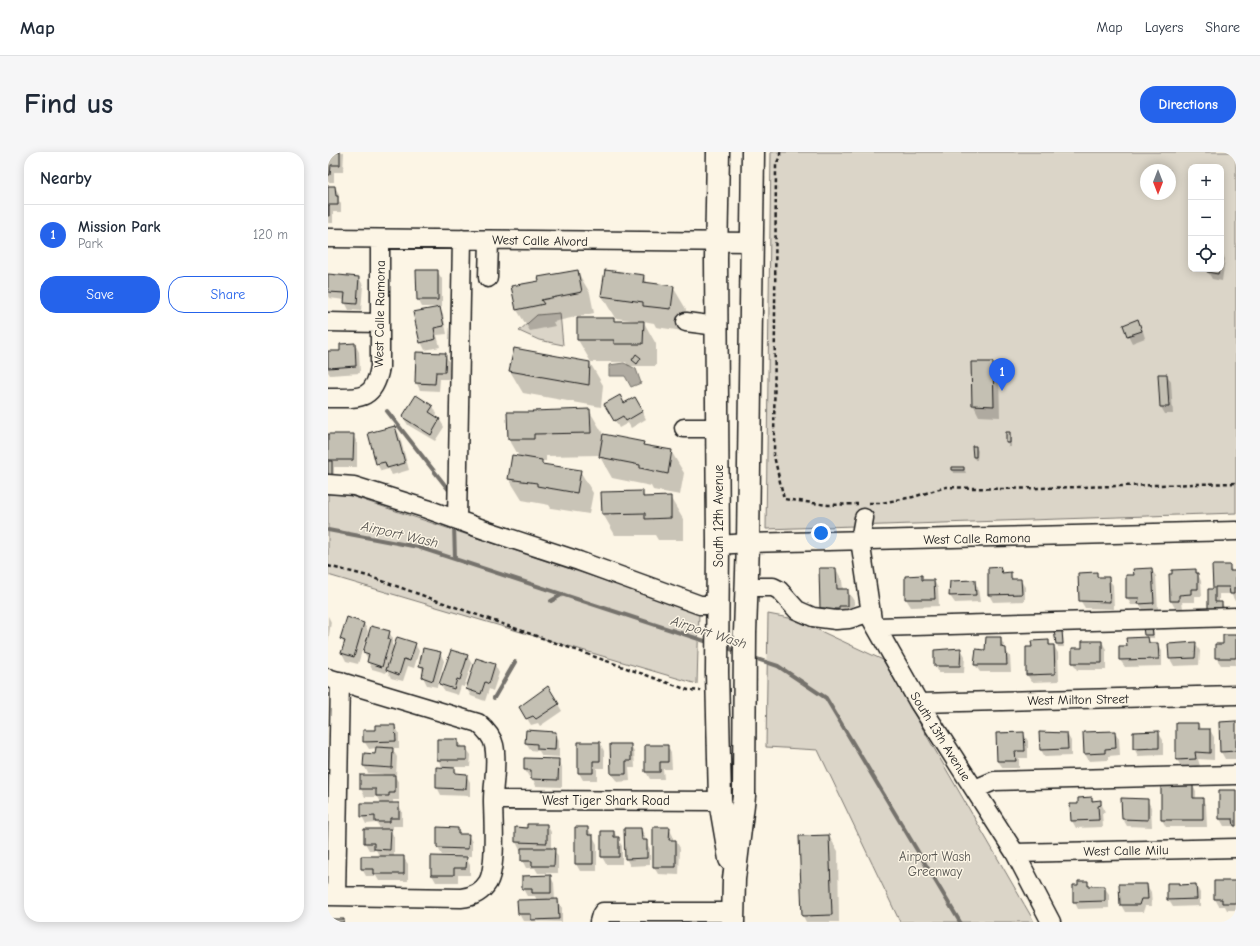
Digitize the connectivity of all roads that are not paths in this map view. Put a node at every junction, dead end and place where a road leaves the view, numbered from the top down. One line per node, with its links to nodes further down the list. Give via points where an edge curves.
1 (718, 152): 8 (main road, South 12th Avenue)
2 (754, 154): 7 (main road, South 12th Avenue)
3 (328, 238): 4 (street, West Calle Alvord)
4 (380, 239): 5 (street, West Calle Alvord); 12 (street, West Calle Ramona)
5 (462, 239): 6 (street, West Calle Alvord); 19 (street)
6 (489, 240): 8 (street, West Calle Alvord); 9 (street)
7 (752, 242): 8 (street, West Calle Alvord); 22 (main road, South 12th Avenue)
8 (716, 243): 13 (main road, South 12th Avenue)
9 (488, 278)
10 (328, 322): 12 (street)
11 (686, 322): 13 (street)
12 (379, 323): 14 (street, West Calle Ramona, via 380,367 374,396)
13 (716, 326): 16 (main road, South 12th Avenue)
14 (328, 398)
15 (684, 428): 16 (street)
16 (718, 428): 23 (main road, South 12th Avenue)
17 (328, 484): 19 (street, via 354,486)
18 (863, 508): 21 (street, South 13th Avenue)
19 (457, 520): 25 (street, via 579,561)
20 (1236, 531): 21 (street, West Calle Ramona)
21 (860, 540): 22 (street, West Calle Ramona); 29 (street, South 13th Avenue)
22 (748, 543): 23 (street, West Calle Ramona); 24 (main road, South 12th Avenue)
23 (718, 545): 25 (main road, South 12th Avenue)
24 (746, 587): 26 (street, via 773,587); 39 (main road, South 12th Avenue, via 744,796)
25 (717, 612): 36 (main road, South 12th Avenue)
26 (803, 613): 27 (street); 27 (street, via 836,620)
27 (837, 615): 29 (street)
28 (1236, 617): 29 (street)
29 (874, 620): 32 (street, South 13th Avenue)
30 (334, 679): 35 (street, via 478,723 488,732 494,743); 40 (street)
31 (1236, 695): 32 (street, West Milton Street)
32 (919, 703): 34 (street, South 13th Avenue)
33 (1236, 775): 34 (street, via 994,781)
34 (975, 790): 38 (street, South 13th Avenue)
35 (493, 800): 36 (street, West Tiger Shark Road); 40 (street, via 493,862 489,881 482,894 460,898)
36 (720, 801): 39 (main road, South 12th Avenue)
37 (1236, 848): 38 (street, West Calle Milu)
38 (1015, 853): 45 (street, South 13th Avenue)
39 (734, 880): 43 (main road, South 12th Avenue)
40 (332, 896)
41 (632, 917): 42 (street); 44 (street, via 603,912)
42 (664, 917): 43 (street)
43 (733, 917)
44 (599, 922)
45 (1051, 922)

